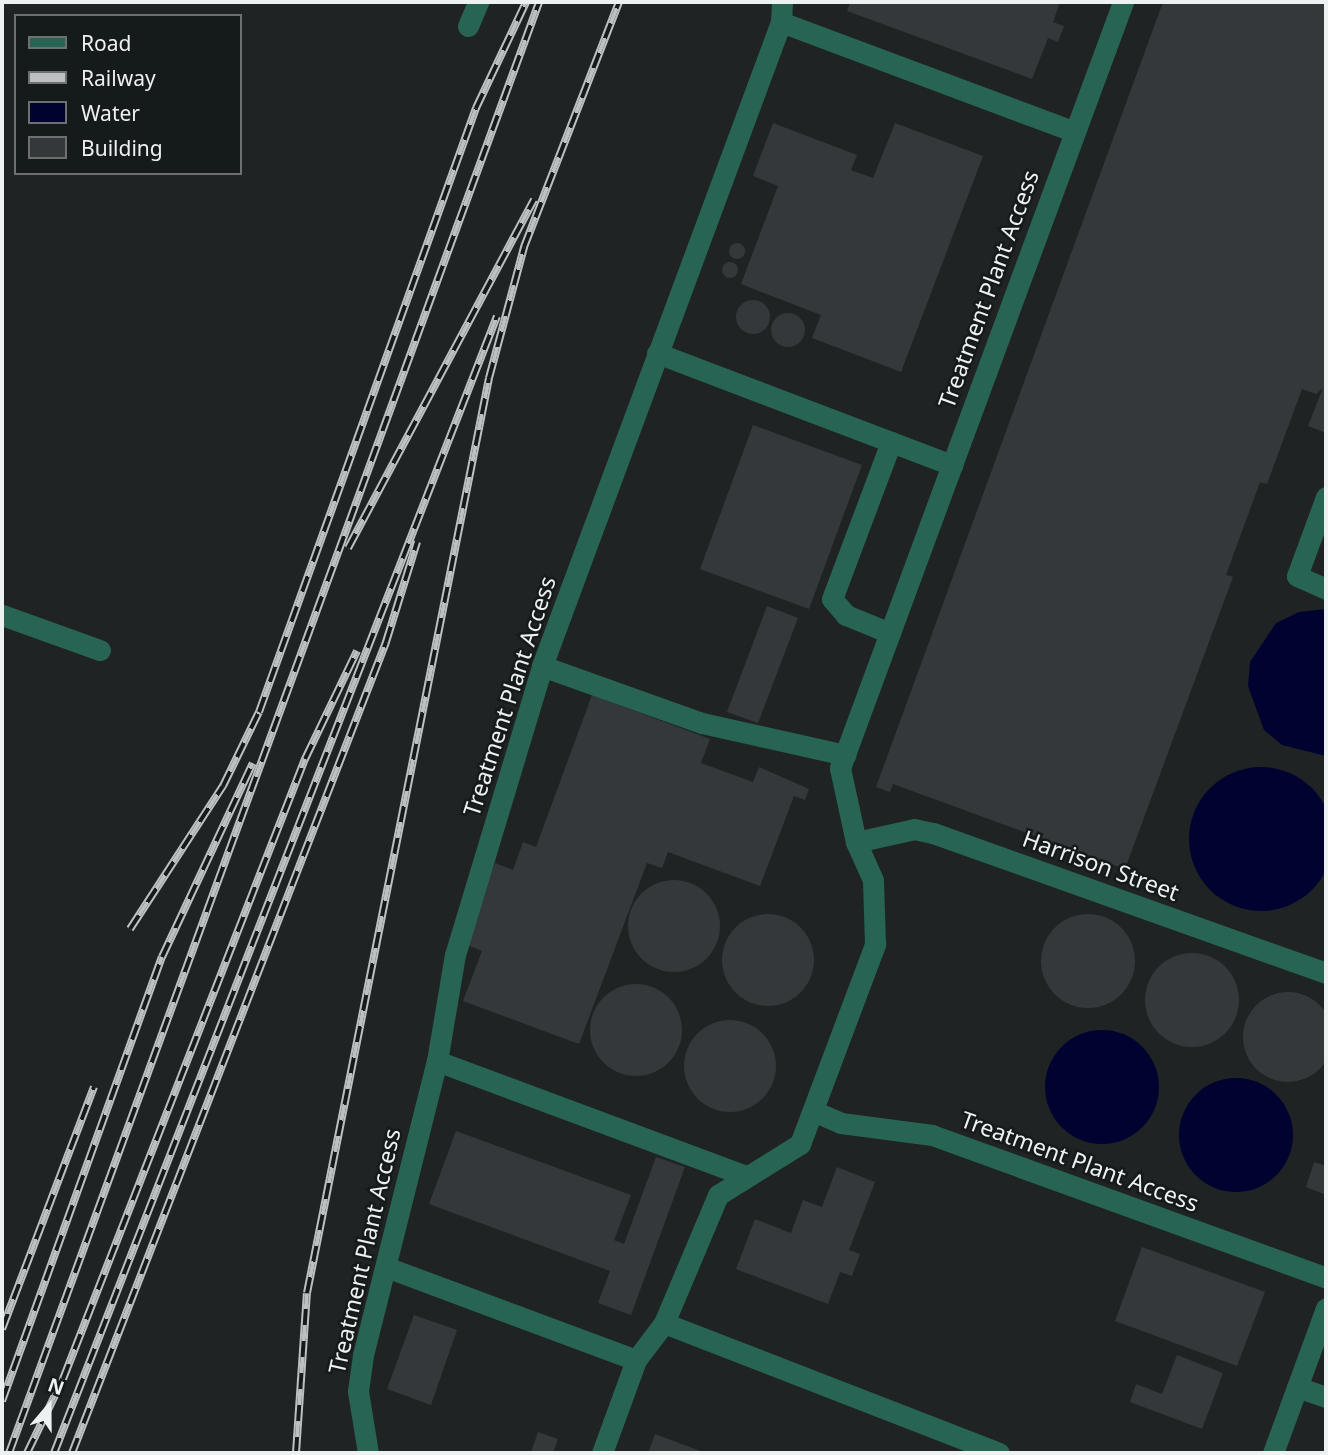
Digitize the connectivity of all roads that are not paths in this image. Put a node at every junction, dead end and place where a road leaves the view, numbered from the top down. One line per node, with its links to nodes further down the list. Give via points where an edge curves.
1 (478, 2): 4 (lane)
2 (1123, 2): 5 (lane, Treatment Plant Access)
3 (782, 12): 5 (lane, Treatment Plant Access); 6 (lane, Treatment Plant Access)
4 (468, 26)
5 (1073, 131): 8 (lane, Treatment Plant Access)
6 (657, 353): 7 (lane); 14 (lane, Treatment Plant Access)
7 (891, 442): 8 (lane); 12 (lane, via 832,598 846,615)
8 (952, 465): 12 (lane, Treatment Plant Access)
9 (1326, 496): 10 (lane, via 1297,576)
10 (1326, 589)
11 (2, 615): 13 (lane)
12 (890, 633): 15 (lane, Treatment Plant Access)
13 (100, 650)
14 (542, 666): 15 (lane, via 702,723); 18 (lane, Treatment Plant Access, via 455,955)
15 (845, 755): 16 (lane, Treatment Plant Access, via 840,768)
16 (856, 842): 17 (lane, Harrison Street, via 914,829 933,833); 19 (lane, Treatment Plant Access, via 873,880 875,944)
17 (1326, 973)
18 (438, 1061): 20 (lane); 21 (lane, Treatment Plant Access)
19 (813, 1111): 20 (lane, Treatment Plant Access, via 800,1144 774,1164); 22 (lane, Treatment Plant Access, via 841,1123 932,1135)
20 (743, 1175): 24 (lane, Treatment Plant Access, via 718,1195 703,1220)
21 (386, 1266): 25 (lane); 28 (lane, Treatment Plant Access, via 358,1391)
22 (1326, 1278)
23 (1326, 1308): 26 (lane)
24 (664, 1323): 25 (lane, Treatment Plant Access); 30 (lane)
25 (636, 1360): 29 (lane, Treatment Plant Access)
26 (1297, 1387): 27 (lane); 31 (lane)
27 (1326, 1396)
28 (368, 1453)
29 (602, 1453)
30 (999, 1453)
31 (1273, 1453)

